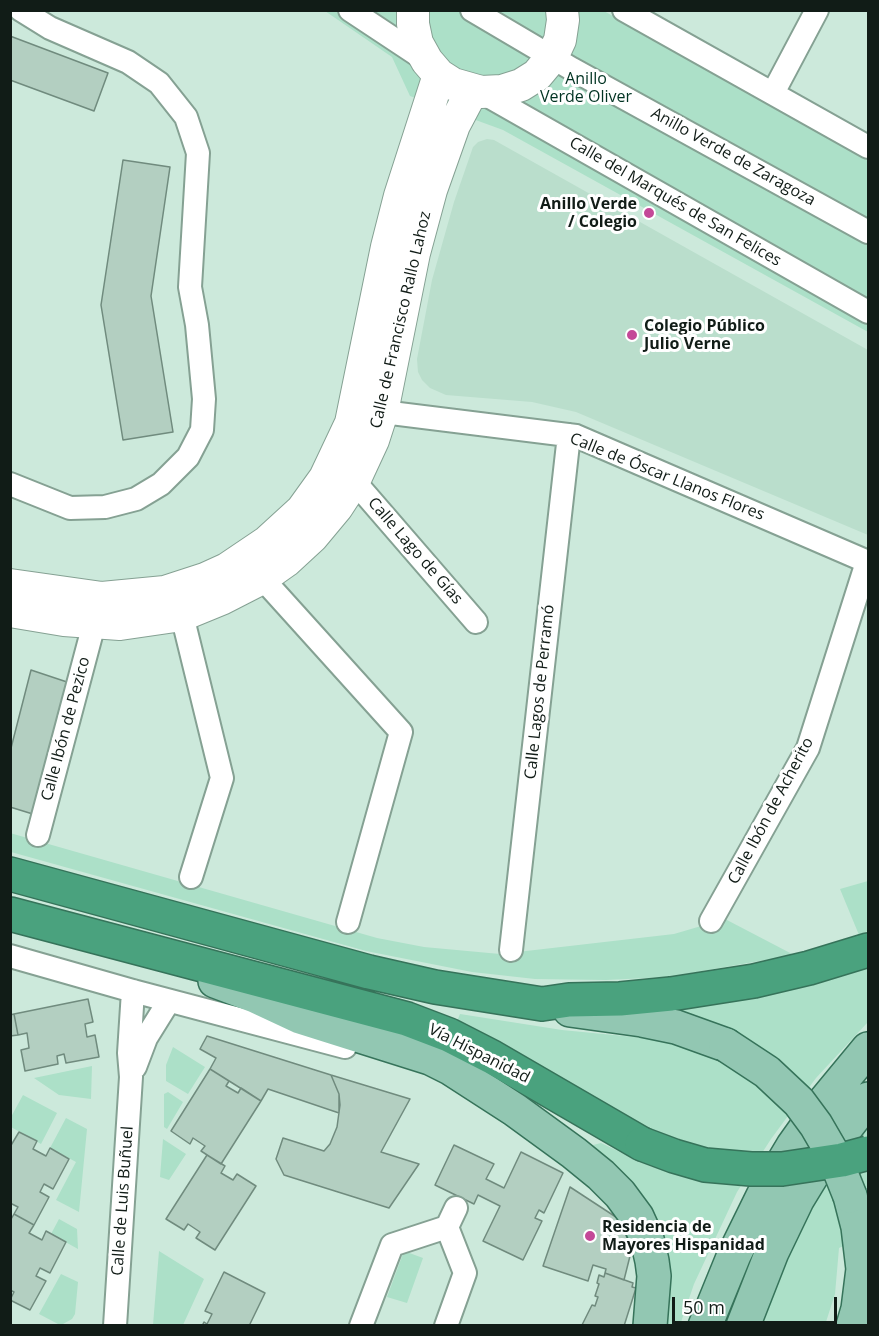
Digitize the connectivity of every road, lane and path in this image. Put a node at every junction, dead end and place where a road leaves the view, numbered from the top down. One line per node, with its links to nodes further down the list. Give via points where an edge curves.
1 (21, 10): 19 (street, via 50,28 128,62 159,83 186,117 198,153 190,286 204,399 202,430 188,457 161,484 136,499 105,507 70,507)
2 (350, 10): 9 (street)
3 (413, 10): 9 (street, via 417,43)
4 (472, 10): 8 (street, Anillo Verde de Zaragoza)
5 (562, 10): 8 (street, via 560,40)
6 (624, 10): 11 (street)
7 (817, 10): 11 (street)
8 (552, 57): 10 (street, via 537,75 521,85 502,91); 13 (street, Anillo Verde de Zaragoza)
9 (433, 68): 10 (street, via 453,84); 16 (street, Calle de Francisco Rallo Lahoz, via 400,196)
10 (477, 91): 14 (street, Calle del Marqués de San Felices); 15 (street, Calle de Francisco Rallo Lahoz, via 454,125 428,200)
11 (773, 93): 12 (street)
12 (868, 147)
13 (868, 232)
14 (868, 312)
15 (382, 412): 16 (street, Calle de Óscar Llanos Flores); 17 (street, Calle de Óscar Llanos Flores); 18 (street, Calle de Francisco Rallo Lahoz)
16 (351, 423): 22 (street, Calle de Francisco Rallo Lahoz, via 325,478 302,510 279,533 227,569 165,592 122,598 78,596)
17 (569, 435): 20 (street, Calle de Óscar Llanos Flores); 34 (street, Calle Lagos de Perramó)
18 (354, 481): 21 (street, Calle de Francisco Rallo Lahoz, via 312,537); 25 (street, Calle Lago de Gías)
19 (10, 484)
20 (868, 562): 31 (street, Calle Ibón de Acherito, via 808,748)
21 (262, 578): 24 (street, Calle de Francisco Rallo Lahoz); 32 (street, via 401,732)
22 (10, 585)
23 (10, 611): 26 (street, Calle de Francisco Rallo Lahoz)
24 (182, 615): 26 (street, Calle de Francisco Rallo Lahoz); 29 (street, via 222,778)
25 (476, 622)
26 (94, 624): 27 (street, Calle Ibón de Pezico)
27 (38, 835)
28 (10, 874): 39 (highway, via 369,972)
29 (191, 877)
30 (10, 914): 33 (highway, Vía Hispanidad)
31 (711, 921)
32 (348, 922)
33 (130, 946): 43 (main road, via 300,1017 430,1058); 44 (highway, Vía Hispanidad, bridge, via 407,1019 492,1057 642,1144 705,1165 782,1168)
34 (511, 950)
35 (868, 950): 39 (highway, via 754,981 671,994)
36 (10, 956): 37 (street, Vía Hispanidad)
37 (133, 991): 38 (street, Vía Hispanidad); 41 (street, Calle de Luis Buñuel)
38 (170, 1001): 41 (street, Calle de Luis Buñuel, via 146,1038); 43 (street, Vía Hispanidad, via 357,1051)
39 (542, 1004): 51 (main road, bridge, via 676,1027 726,1044 767,1072 798,1102 834,1156 858,1227 862,1269)
40 (868, 1049): 49 (main road, via 825,1101 763,1196)
41 (131, 1077): 45 (street, Calle de Luis Buñuel)
42 (868, 1099): 50 (main road, via 822,1159 797,1200)
43 (498, 1100): 48 (main road, via 601,1175 637,1217 652,1261)
44 (868, 1153)
45 (115, 1326)
46 (361, 1326): 47 (street, via 392,1245 452,1218 465,1273)
47 (446, 1326)
48 (650, 1326)
49 (705, 1326)
50 (743, 1326)
51 (853, 1326)

